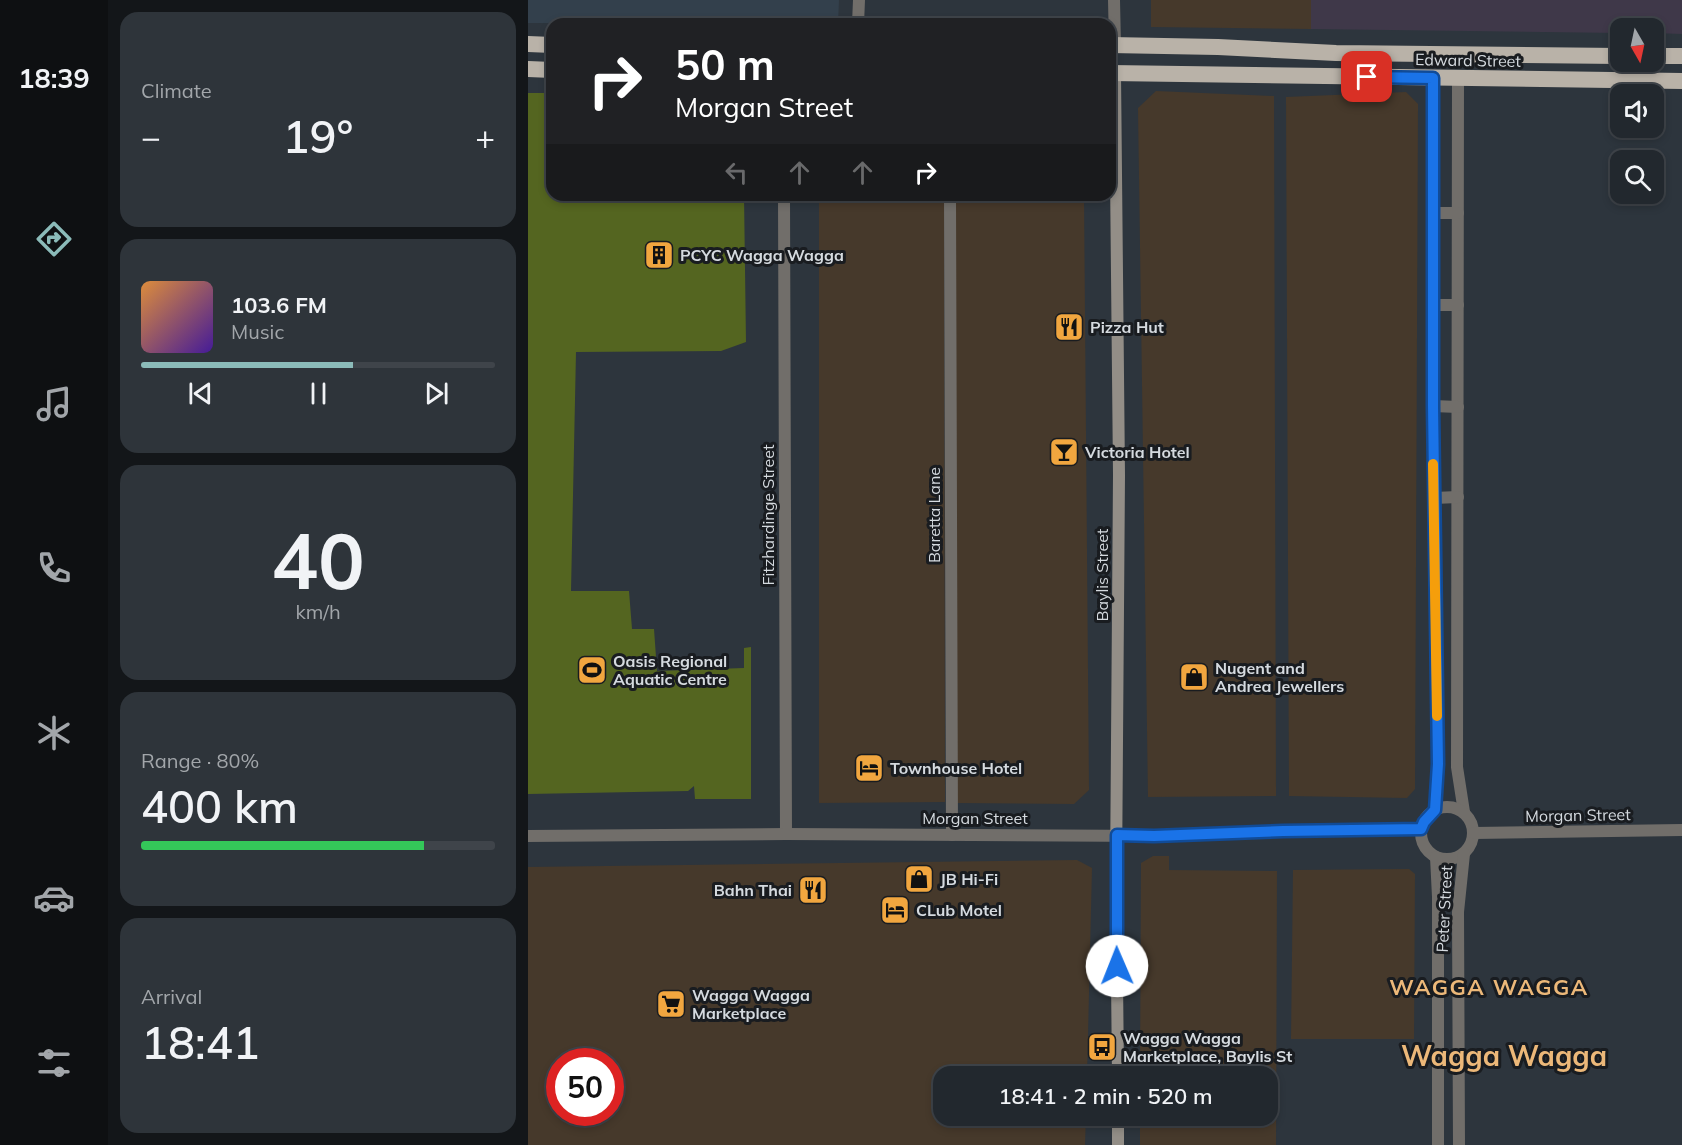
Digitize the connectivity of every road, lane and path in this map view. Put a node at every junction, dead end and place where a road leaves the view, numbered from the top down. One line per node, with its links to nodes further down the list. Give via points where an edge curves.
1 (859, 0): 3 (street)
2 (1114, 0): 4 (street)
3 (858, 18)
4 (1113, 18)
5 (528, 44): 6 (highway)
6 (546, 45)
7 (1116, 45): 8 (highway, Edward Street, via 1336,53)
8 (1610, 56)
9 (1664, 56): 10 (highway)
10 (1682, 57)
11 (528, 69): 12 (highway)
12 (546, 70)
13 (1116, 73): 14 (highway, Edward Street)
14 (1433, 78): 15 (highway, Edward Street); 20 (street)
15 (1458, 78): 16 (highway, Edward Street); 21 (street)
16 (1682, 81)
17 (784, 201): 37 (street, Fitzhardinge Street)
18 (951, 201): 38 (street, Baretta Lane)
19 (1114, 201): 39 (main road, Baylis Street, via 1119,475)
20 (1433, 213): 21 (street); 22 (street)
21 (1458, 213): 23 (street)
22 (1433, 305): 23 (street); 24 (street)
23 (1458, 305): 25 (street)
24 (1433, 406): 25 (street); 26 (street)
25 (1458, 407): 27 (street)
26 (1434, 498): 27 (street); 28 (street)
27 (1458, 498): 29 (street)
28 (1436, 600): 29 (street); 30 (street)
29 (1458, 600): 31 (street)
30 (1437, 692): 31 (street); 32 (street)
31 (1457, 692): 33 (street, via 1457,767)
32 (1435, 810): 33 (street, via 1449,807); 34 (street)
33 (1464, 812): 36 (street)
34 (1421, 829): 39 (street, Morgan Street); 42 (street, via 1424,845)
35 (1682, 830): 36 (street, Morgan Street)
36 (1474, 833): 41 (street)
37 (786, 834): 38 (street, Morgan Street); 40 (street, Morgan Street)
38 (952, 835): 39 (street, Morgan Street)
39 (1117, 835): 45 (main road, Baylis Street)
40 (528, 836)
41 (1464, 854): 42 (street, via 1450,859); 44 (street, Peter Street, via 1458,902)
42 (1436, 857): 43 (street, Peter Street)
43 (1438, 984): 44 (street); 46 (street, Peter Street)
44 (1459, 984): 47 (street, Peter Street)
45 (1118, 1066)
46 (1438, 1066): 47 (street); 50 (street, Peter Street)
47 (1459, 1066): 51 (street, Peter Street)
48 (1119, 1126): 49 (main road)
49 (1118, 1145)
50 (1438, 1145)
51 (1459, 1145)

